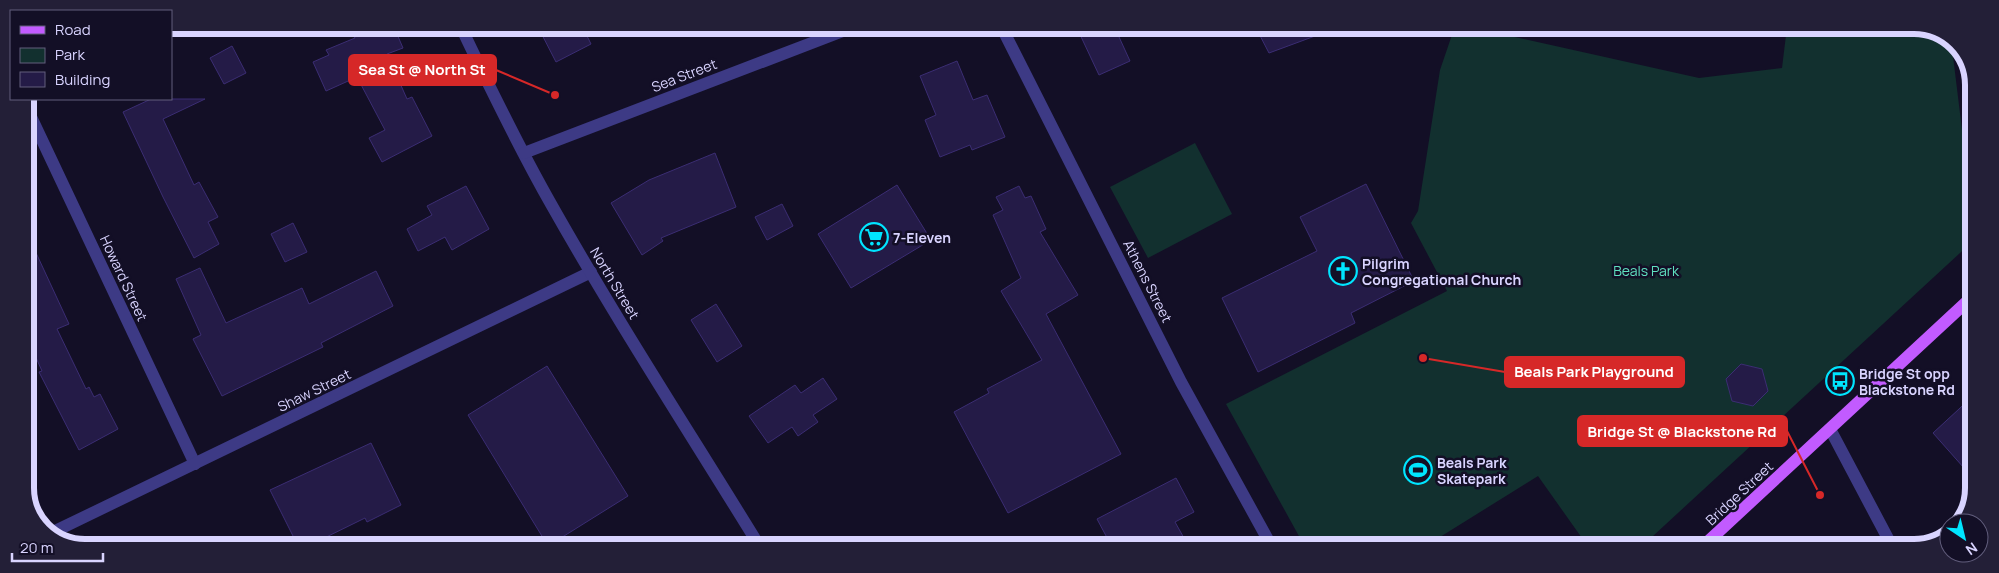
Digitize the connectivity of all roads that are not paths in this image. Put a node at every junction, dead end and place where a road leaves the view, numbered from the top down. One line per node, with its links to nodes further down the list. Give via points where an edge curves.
1 (464, 34): 5 (street, North Street)
2 (835, 34): 5 (street, Sea Street)
3 (1005, 34): 12 (street, Athens Street, via 1181,382)
4 (34, 123): 9 (street, Howard Street)
5 (524, 153): 6 (street, North Street)
6 (591, 272): 9 (street, Shaw Street); 11 (street, North Street)
7 (1965, 303): 8 (main road, Bridge Street)
8 (1830, 429): 13 (main road, Bridge Street); 14 (street)
9 (195, 464): 10 (street, Shaw Street)
10 (56, 531)
11 (755, 539)
12 (1268, 539)
13 (1711, 539)
14 (1888, 539)

